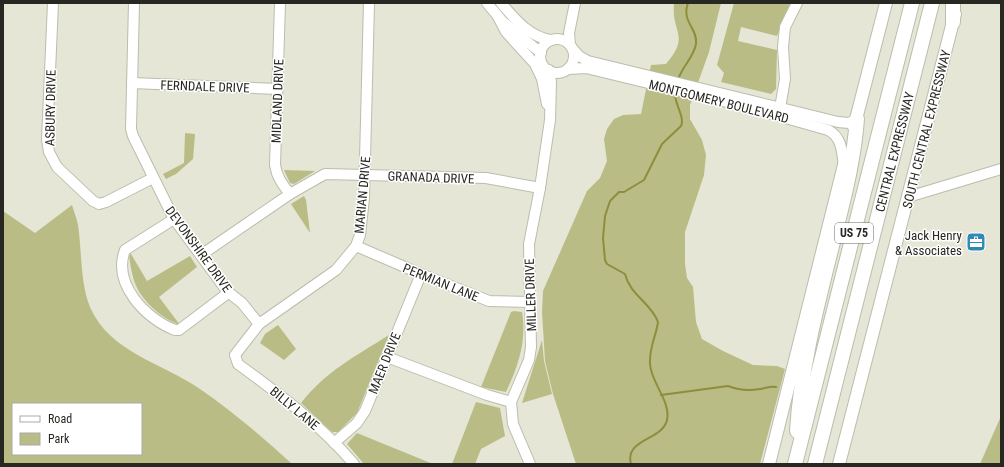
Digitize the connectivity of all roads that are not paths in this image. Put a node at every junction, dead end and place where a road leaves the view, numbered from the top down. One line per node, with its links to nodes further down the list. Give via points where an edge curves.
1 (53, 3): 30 (street, ASBURY DRIVE, via 47,140 52,161 97,204)
2 (134, 3): 22 (street, DEVONSHIRE DRIVE)
3 (280, 3): 23 (street, MIDLAND DRIVE)
4 (369, 3): 29 (street, MARIAN DRIVE)
5 (488, 3): 14 (street)
6 (501, 3): 16 (street, via 535,36)
7 (575, 3): 16 (street, via 561,33); 17 (street, via 568,33)
8 (797, 3): 24 (street, via 785,27 785,79)
9 (886, 3): 25 (main road)
10 (912, 3): 48 (highway, CENTRAL EXPRESSWAY / US 75)
11 (932, 3): 49 (highway, CENTRAL EXPRESSWAY / US 75)
12 (953, 3): 15 (highway)
13 (958, 3): 15 (main road, SOUTH CENTRAL EXPRESSWAY)
14 (497, 15): 18 (street, via 519,37); 26 (street, via 506,32 532,59 537,68 542,79)
15 (953, 22): 33 (main road, SOUTH CENTRAL EXPRESSWAY)
16 (553, 40): 17 (street, via 563,40); 18 (street, via 543,47)
17 (571, 46): 20 (street, via 574,57); 21 (street, MONTGOMERY BOULEVARD, via 579,56 588,61)
18 (541, 53): 19 (street, via 542,63)
19 (549, 70): 20 (street); 26 (street, MILLER DRIVE)
20 (565, 70): 21 (street, MONTGOMERY BOULEVARD, via 586,68); 26 (street, MILLER DRIVE)
21 (648, 79): 24 (street, MONTGOMERY BOULEVARD)
22 (132, 83): 23 (street, FERNDALE DRIVE); 30 (street, DEVONSHIRE DRIVE, via 131,129)
23 (278, 89): 32 (street, MIDLAND DRIVE, via 275,165 281,183)
24 (779, 112): 25 (street, MONTGOMERY BOULEVARD, via 840,123 849,123); 27 (street, MONTGOMERY BOULEVARD, via 835,133 841,146)
25 (857, 119): 27 (main road); 48 (highway, via 850,173 808,350 799,400)
26 (550, 120): 31 (street, MILLER DRIVE)
27 (844, 166): 47 (main road)
28 (1001, 169): 33 (street)
29 (365, 175): 31 (street, GRANADA DRIVE, via 486,178); 32 (street, GRANADA DRIVE, via 325,174); 35 (street, MARIAN DRIVE, via 360,235)
30 (153, 178): 34 (street, DEVONSHIRE DRIVE)
31 (540, 188): 39 (street, MILLER DRIVE, via 528,244)
32 (290, 194): 36 (street, GRANADA DRIVE)
33 (908, 197): 50 (main road, SOUTH CENTRAL EXPRESSWAY)
34 (174, 219): 36 (street, DEVONSHIRE DRIVE); 38 (street, via 124,250 123,270 131,294 139,305 163,326 179,330)
35 (356, 246): 37 (street, PERMIAN LANE); 40 (street, MARIAN DRIVE, via 336,270)
36 (201, 254): 38 (street, DEVONSHIRE DRIVE)
37 (421, 274): 39 (street, PERMIAN LANE, via 489,301); 42 (street, MAER DRIVE)
38 (228, 293): 40 (street, DEVONSHIRE DRIVE, via 242,303)
39 (530, 302): 43 (street, MILLER DRIVE, via 529,360)
40 (259, 324): 41 (street, MARIAN DRIVE)
41 (235, 356): 44 (street, BILLY LANE, via 238,364 285,399)
42 (387, 357): 43 (street); 44 (street, MAER DRIVE, via 365,411 357,423)
43 (511, 402): 46 (street, MILLER DRIVE, via 513,424)
44 (334, 443): 45 (street, BILLY LANE)
45 (354, 464)
46 (530, 464)
47 (769, 464)
48 (795, 464)
49 (815, 464)
50 (839, 464)

